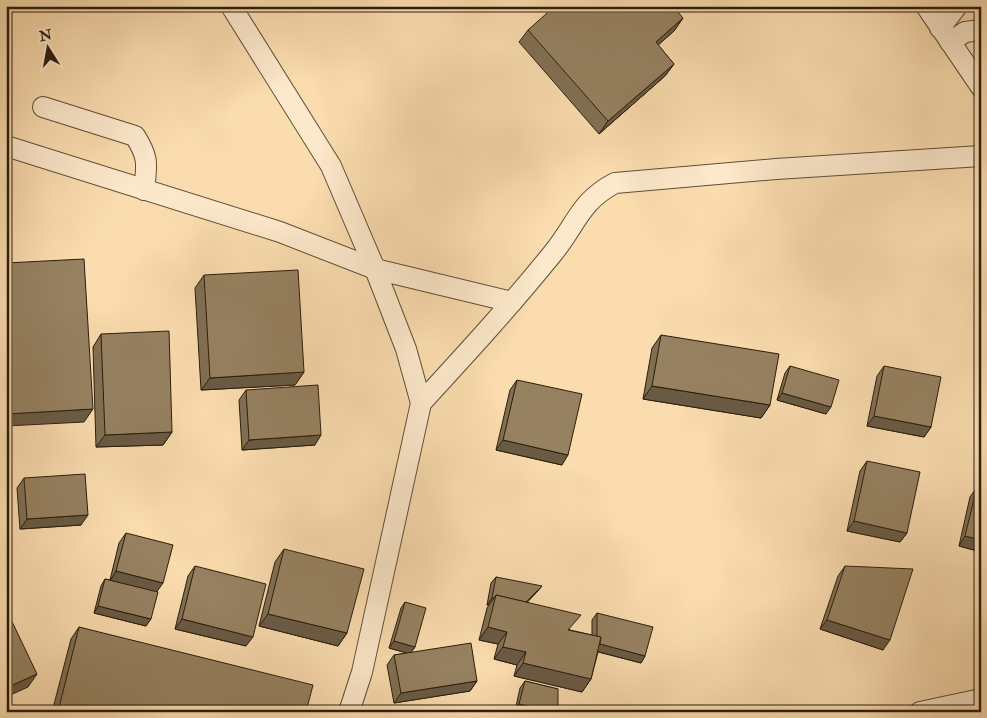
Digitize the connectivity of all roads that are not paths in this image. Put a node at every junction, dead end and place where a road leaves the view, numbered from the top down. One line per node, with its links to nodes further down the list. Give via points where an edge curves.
1 (231, 6): 11 (street, via 331,166)
2 (926, 6): 5 (street)
3 (957, 6): 5 (street)
4 (981, 30): 5 (street)
5 (945, 35): 6 (street)
6 (981, 87)
7 (43, 107): 10 (street, via 135,136 148,163)
8 (6, 146): 10 (street)
9 (981, 156): 12 (street, via 615,183 587,203 554,252)
10 (144, 190): 11 (street, via 280,232)
11 (375, 269): 12 (street); 13 (street, via 406,349)
12 (512, 302): 13 (street)
13 (421, 402): 15 (street, via 362,672)
14 (981, 698): 16 (street)
15 (349, 712)
16 (920, 712)

